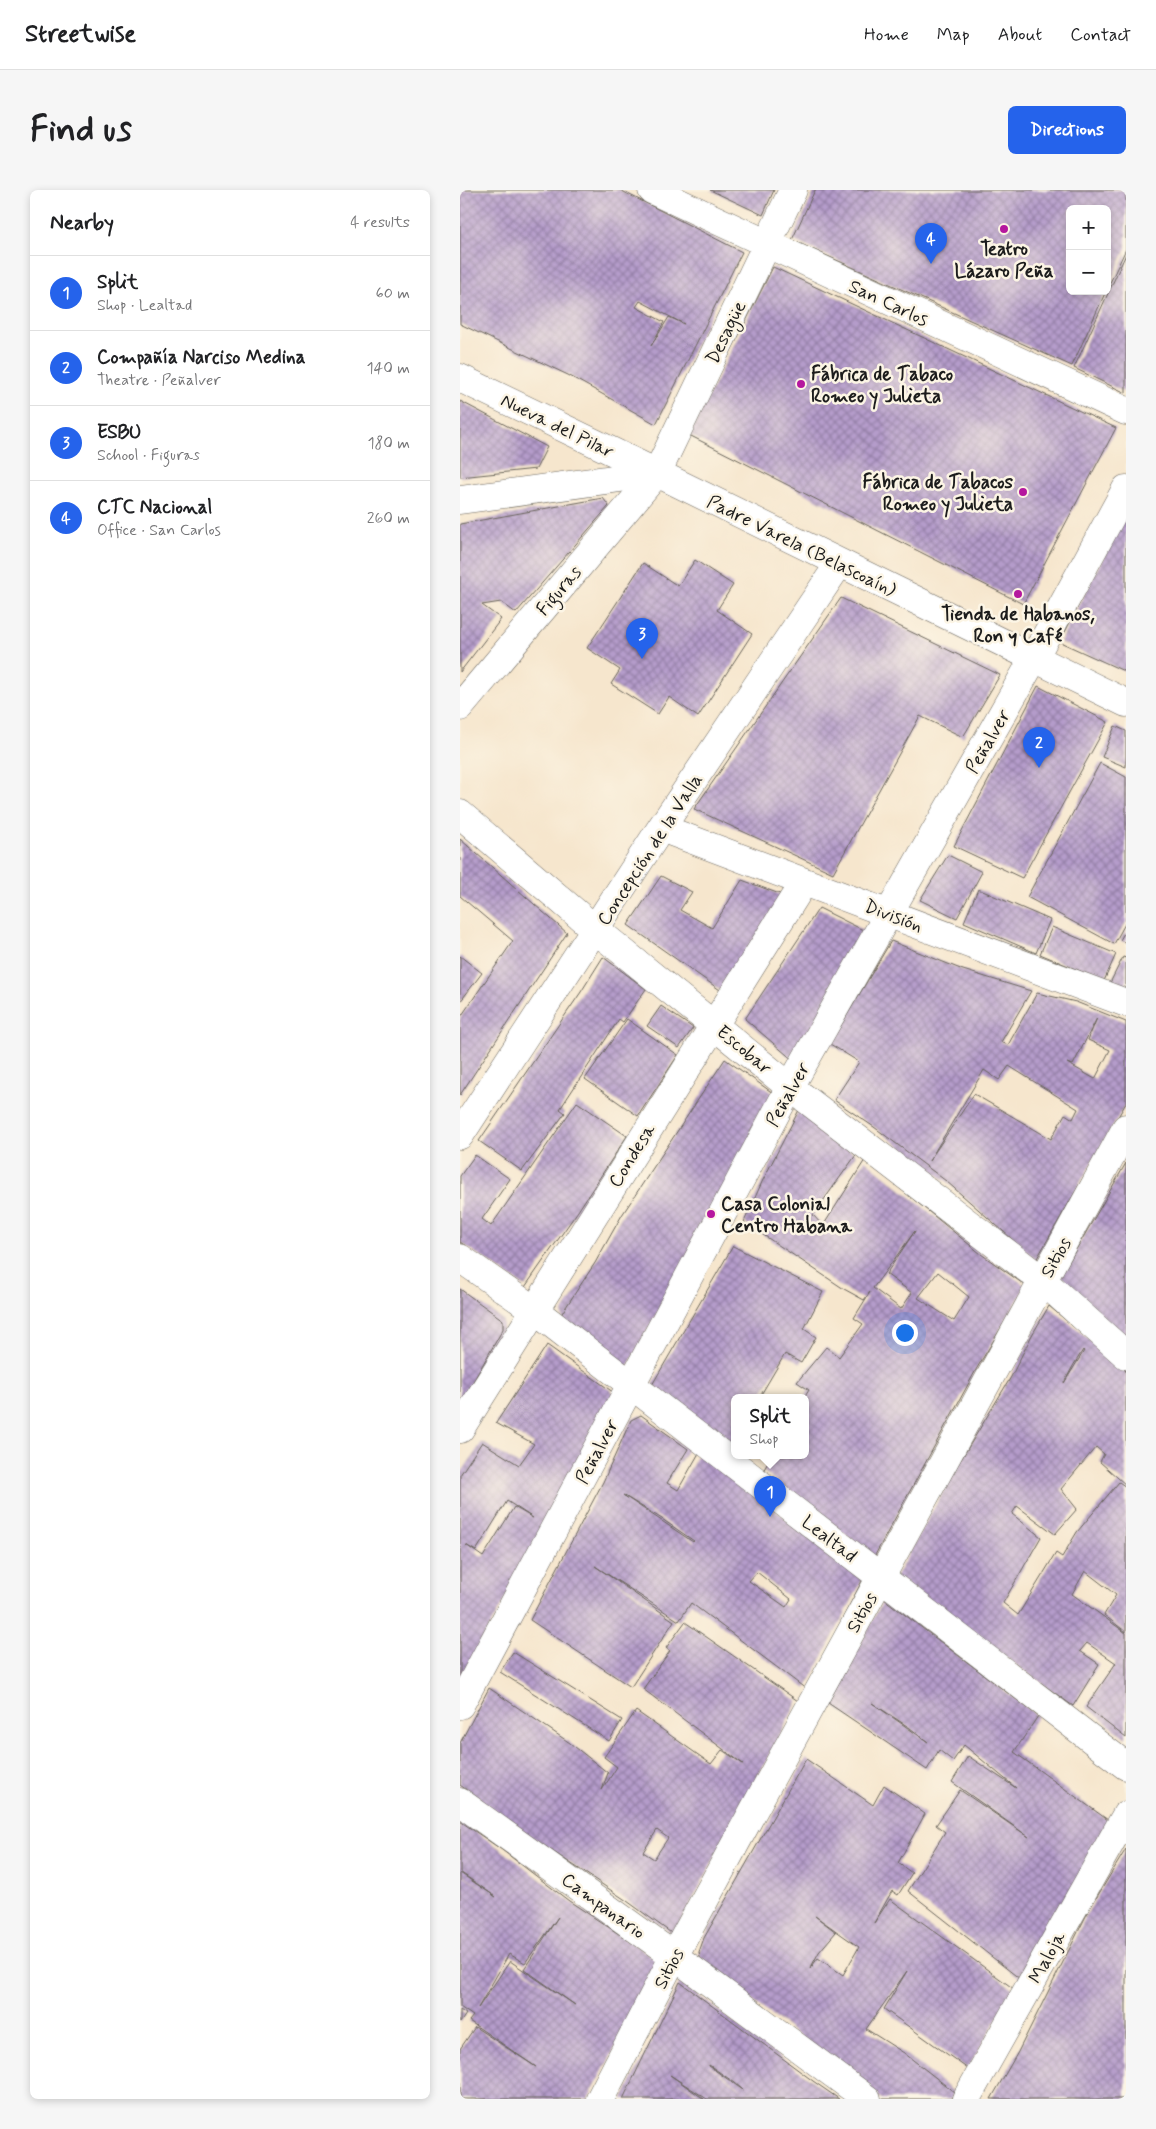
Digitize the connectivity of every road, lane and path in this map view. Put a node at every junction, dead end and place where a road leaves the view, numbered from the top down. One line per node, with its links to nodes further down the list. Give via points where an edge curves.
1 (652, 190): 3 (street, San Carlos)
2 (793, 190): 3 (street, Desagüe)
3 (767, 245): 5 (street, San Carlos); 6 (street, Desagüe)
4 (460, 378): 6 (street, Nueva del Pilar)
5 (1126, 412)
6 (657, 473): 8 (street); 9 (street, Padre Varela (Belascoaín)); 12 (street, Figuras)
7 (1126, 488): 10 (street, Peñalver)
8 (460, 500)
9 (839, 564): 10 (street, Padre Varela (Belascoaín)); 14 (street, Concepción de la Valla)
10 (1034, 658): 11 (street, Padre Varela (Belascoaín)); 16 (street, Peñalver)
11 (1126, 702)
12 (460, 707)
13 (460, 814): 17 (street, Escobar)
14 (661, 828): 15 (street, División); 17 (street, Concepción de la Valla)
15 (804, 882): 16 (street, División); 19 (street, Condesa)
16 (889, 913): 18 (street, División); 20 (street, Peñalver)
17 (596, 930): 19 (street, Escobar); 22 (street, Concepción de la Valla)
18 (1126, 1004)
19 (713, 1023): 20 (street, Escobar); 25 (street, Condesa)
20 (790, 1087): 24 (street, Escobar); 27 (street, Peñalver)
21 (1126, 1128): 24 (street, Sitios)
22 (460, 1135)
23 (460, 1258): 25 (street, Lealtad)
24 (1042, 1280): 26 (street, Escobar); 29 (street, Sitios)
25 (534, 1310): 27 (street, Lealtad); 28 (street, Condesa)
26 (1126, 1355)
27 (631, 1385): 29 (street, Lealtad); 30 (street, Peñalver)
28 (460, 1430)
29 (880, 1577): 31 (street, Lealtad); 34 (street, Sitios)
30 (460, 1706)
31 (1126, 1766)
32 (460, 1802): 34 (street, Campanario)
33 (1126, 1815): 37 (street, Maloja)
34 (674, 1956): 35 (street, Sitios); 36 (street, Campanario)
35 (600, 2099)
36 (868, 2099)
37 (966, 2099)

